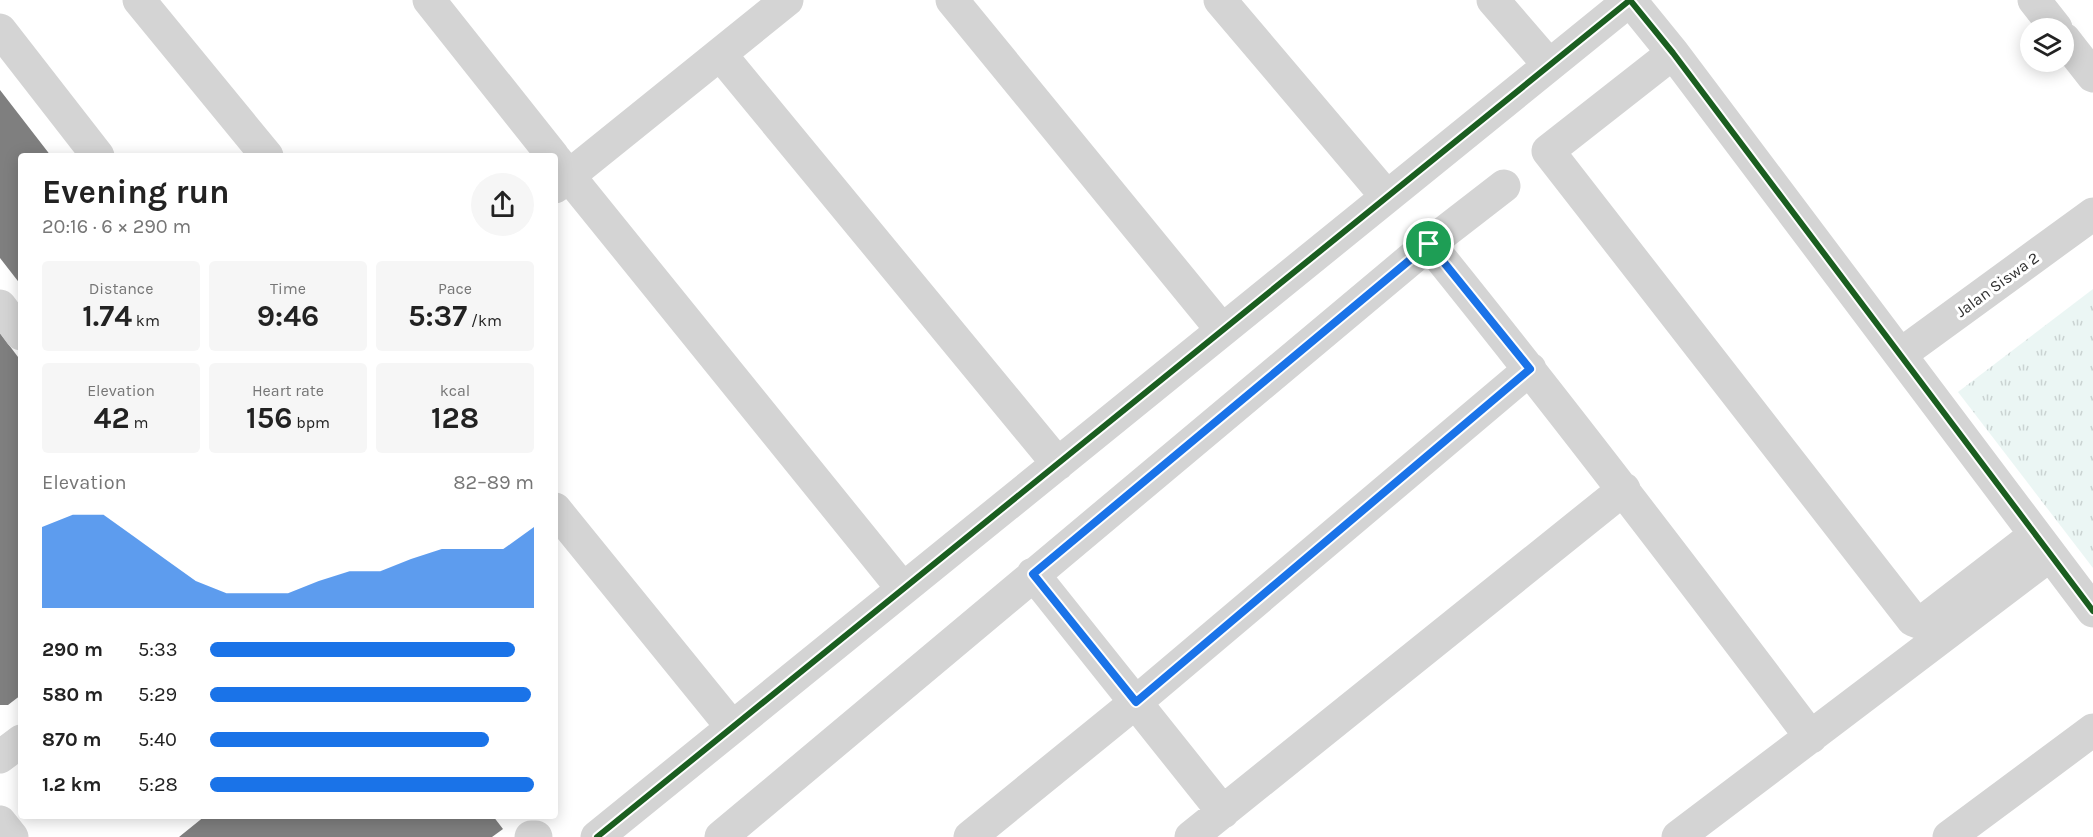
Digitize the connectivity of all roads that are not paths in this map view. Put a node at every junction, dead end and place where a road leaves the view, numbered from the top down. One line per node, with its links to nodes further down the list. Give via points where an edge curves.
1 (139, 0): 17 (street)
2 (787, 0): 13 (street)
3 (952, 0): 26 (street)
4 (1220, 0): 21 (street)
5 (1493, 0): 14 (street)
6 (1630, 0): 12 (street); 14 (street)
7 (2034, 0): 9 (street)
8 (444, 5): 18 (street)
9 (2048, 18)
10 (0, 30): 16 (street)
11 (2074, 52): 15 (street)
12 (1673, 53): 27 (street); 32 (street, via 1548,151 1913,620 1921,623)
13 (720, 54): 19 (street); 29 (street)
14 (1549, 65): 21 (street)
15 (2093, 76)
16 (96, 153)
17 (265, 153)
18 (547, 153)
19 (558, 169): 34 (street)
20 (1504, 186): 23 (street)
21 (1387, 197): 26 (street)
22 (2093, 214): 27 (street, Jalan Siswa 2)
23 (1429, 244): 28 (street); 33 (street)
24 (0, 306): 25 (street)
25 (18, 330)
26 (1222, 330): 29 (street)
27 (1901, 354): 32 (street)
28 (1530, 369): 30 (street); 36 (street)
29 (1058, 464): 34 (street)
30 (1624, 489): 39 (street); 42 (street)
31 (558, 513): 37 (street)
32 (2043, 545): 35 (street); 39 (street)
33 (1033, 574): 36 (street); 48 (street)
34 (903, 589): 37 (street)
35 (2093, 611)
36 (1136, 702): 42 (street); 49 (street)
37 (732, 727): 47 (street)
38 (2093, 730): 52 (street)
39 (1811, 737): 51 (street)
40 (18, 743): 41 (street)
41 (0, 757)
42 (1222, 812): 50 (street)
43 (0, 822): 44 (street)
44 (12, 837)
45 (531, 837): 46 (street)
46 (536, 837)
47 (597, 837)
48 (720, 837)
49 (970, 837)
50 (1191, 837)
51 (1678, 837)
52 (1949, 837)

